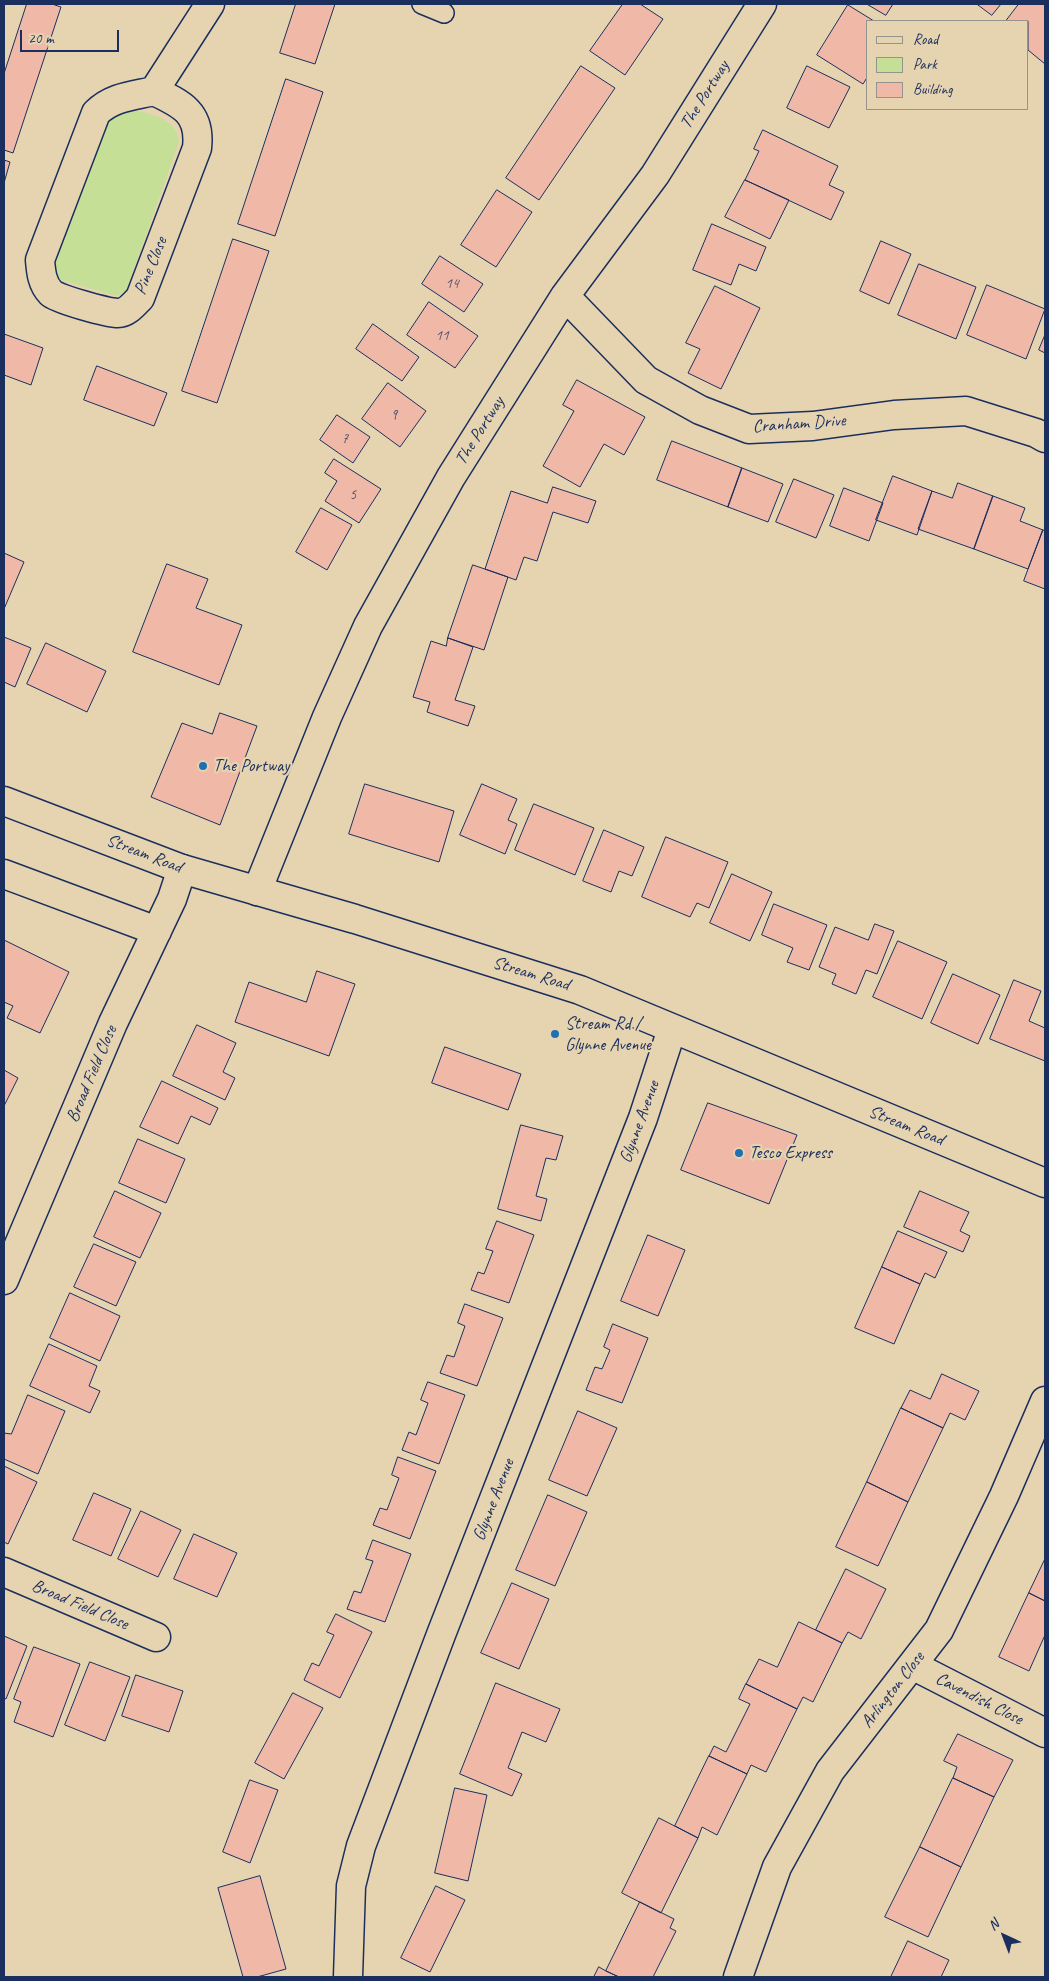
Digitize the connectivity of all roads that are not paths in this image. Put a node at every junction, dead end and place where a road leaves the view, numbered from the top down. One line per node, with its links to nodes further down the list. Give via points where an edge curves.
1 (210, 4): 5 (main road)
2 (422, 4): 4 (lane)
3 (762, 4): 6 (main road, The Portway, via 655,175)
4 (444, 13)
5 (154, 91): 5 (main road, Pine Close, via 116,99 96,113 40,260 42,279 52,294 119,314 140,298 197,148 199,133 183,105)
6 (565, 296): 7 (main road, Cranham Drive, via 646,380 700,410 749,429 966,411); 11 (main road, The Portway, via 451,477 368,626 327,717)
7 (1045, 438)
8 (4, 801): 9 (main road, Stream Road)
9 (182, 869): 11 (main road, Stream Road); 12 (main road, Broad Field Close)
10 (4, 874): 12 (main road)
11 (257, 891): 13 (main road, Stream Road, via 580,990)
12 (157, 931): 15 (main road, Broad Field Close, via 113,1023)
13 (672, 1029): 14 (main road, Stream Road); 21 (main road, Glynne Avenue, via 644,1118 442,1632 362,1846 351,1886)
14 (1045, 1183)
15 (4, 1280)
16 (1045, 1401): 19 (main road, Arlington Close, via 1004,1496 938,1630)
17 (4, 1572): 18 (main road, Broad Field Close)
18 (156, 1637)
19 (912, 1665): 20 (main road, Cavendish Close); 22 (main road, Arlington Close, via 830,1770 777,1867)
20 (1045, 1733)
21 (348, 1977)
22 (738, 1977)

